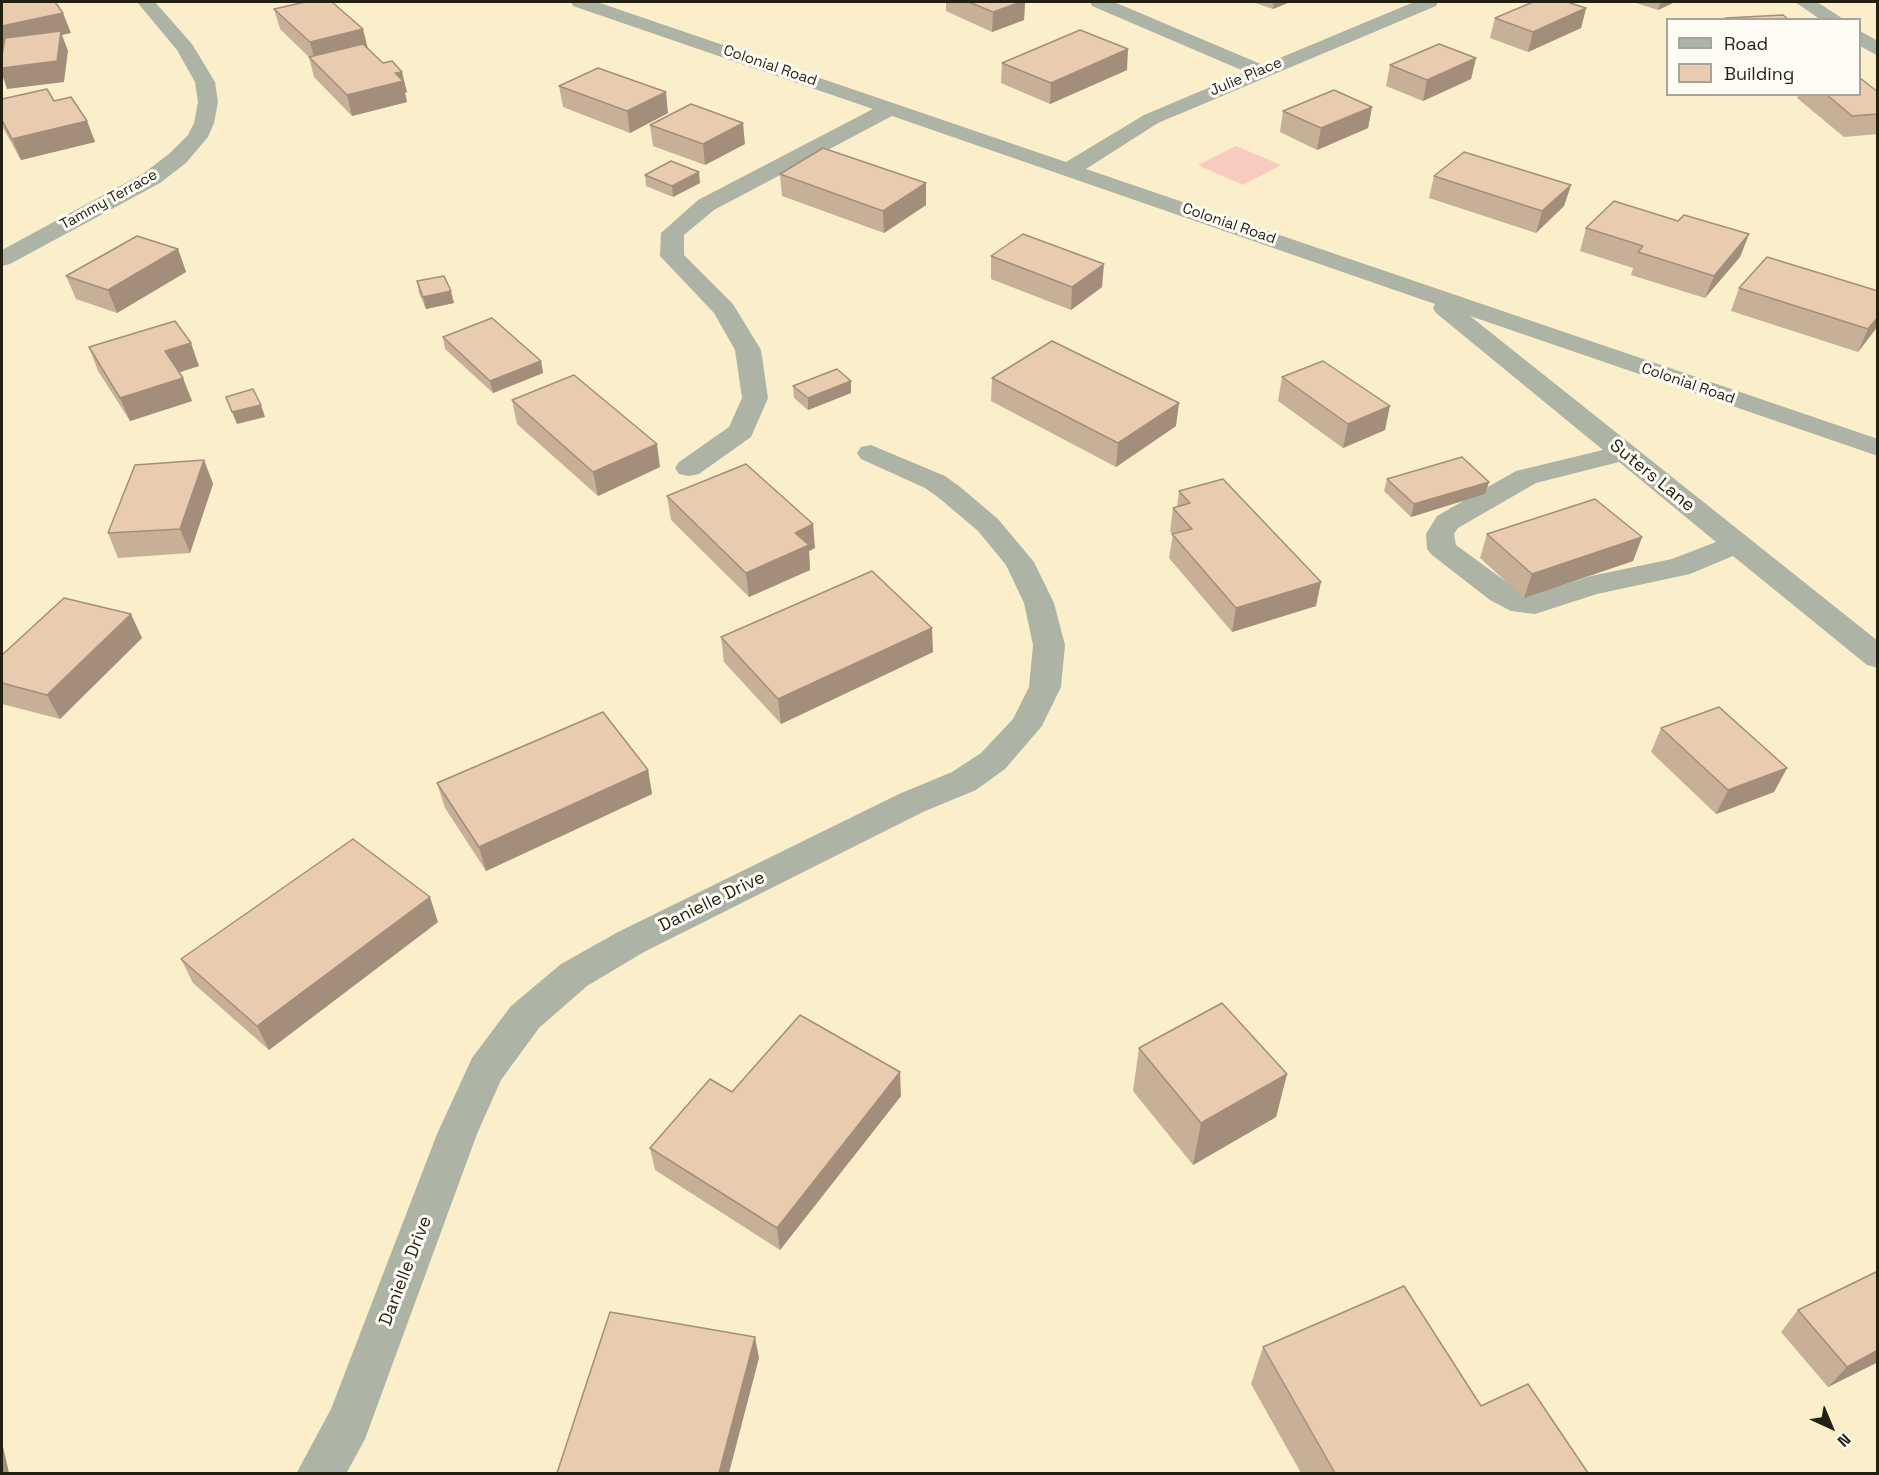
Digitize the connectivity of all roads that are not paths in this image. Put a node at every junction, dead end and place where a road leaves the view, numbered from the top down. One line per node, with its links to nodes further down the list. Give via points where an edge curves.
1 (146, 2): 12 (street, Tammy Terrace, via 185,48 205,82 208,102 197,137 152,178)
2 (580, 2): 10 (street, Colonial Road)
3 (1099, 2): 9 (street)
4 (1429, 2): 9 (street, Julie Place)
5 (1804, 2): 6 (street)
6 (1832, 18)
7 (1861, 38): 8 (street)
8 (1878, 50)
9 (1262, 71): 11 (street, Julie Place, via 1151,119)
10 (891, 108): 11 (street, Colonial Road); 17 (street, via 706,205 673,233 672,256 724,309 748,350 755,398 741,431)
11 (1070, 169): 13 (street, Colonial Road)
12 (2, 259)
13 (1428, 294): 14 (street, Colonial Road); 16 (street, Suters Lane)
14 (1878, 448)
15 (871, 453): 20 (street, Danielle Drive, via 949,492 988,525 1019,562 1040,603 1049,645 1045,687 1026,726 993,761 964,781 911,803 631,942 574,975 525,1017 486,1070 457,1134 349,1423)
16 (1624, 453): 18 (street, Suters Lane); 18 (street, via 1526,477 1447,522 1440,534 1442,549 1501,593 1522,604 1535,604 1591,586 1680,567)
17 (688, 468)
18 (1737, 544): 19 (street, Suters Lane)
19 (1878, 658)
20 (320, 1473)

